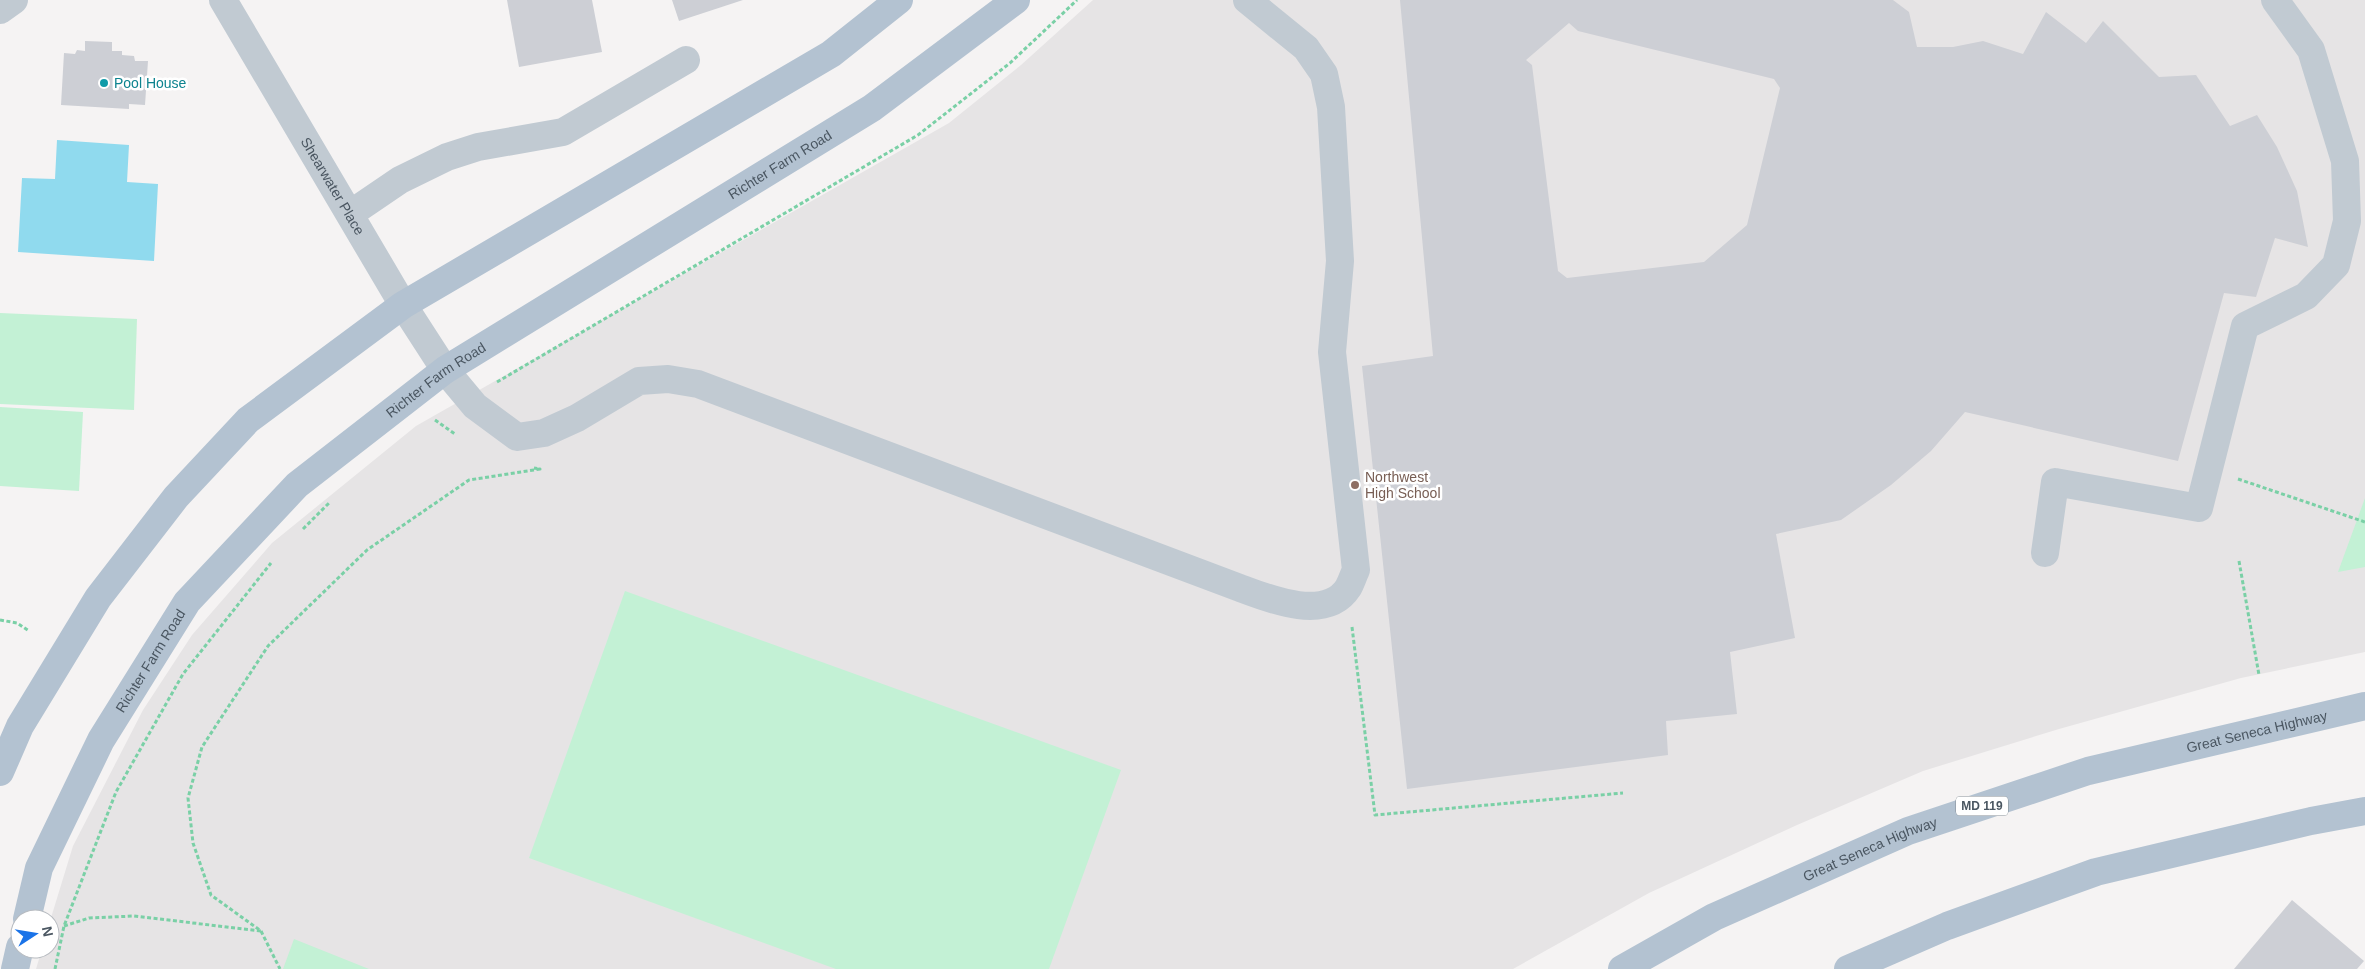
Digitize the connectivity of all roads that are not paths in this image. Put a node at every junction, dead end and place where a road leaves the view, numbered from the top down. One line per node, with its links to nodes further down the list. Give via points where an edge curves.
1 (14, 0): 7 (street)
2 (223, 0): 9 (street, Shearwater Place)
3 (899, 0): 10 (main road, via 831,54)
4 (1016, 0): 11 (main road, Richter Farm Road, via 872,108)
5 (1247, 0): 11 (street, Shearwater Place, via 1306,48 1324,74 1331,107 1340,261 1332,352 1356,570 1347,589 1331,602 1303,606 1272,600 698,384 668,379 639,381 577,418 544,433 517,437 475,406)
6 (2275, 0): 12 (street, via 2311,50 2344,160 2347,221 2336,265 2306,296 2245,326 2199,508 2055,482)
7 (0, 10)
8 (686, 60): 9 (street, via 563,132 446,157 400,180)
9 (350, 214): 10 (street, Shearwater Place)
10 (403, 305): 11 (street, Shearwater Place); 14 (main road, via 248,420 176,498 98,598 20,726)
11 (446, 370): 16 (main road, Richter Farm Road, via 297,485 187,602 101,740 39,868)
12 (2045, 553)
13 (2365, 706): 17 (main road, Great Seneca Highway / MD 119, via 2088,771 1908,831 1714,917)
14 (0, 772)
15 (2365, 811): 18 (main road, via 2096,872 1946,926)
16 (29, 909)
17 (1622, 969)
18 (1848, 969)

